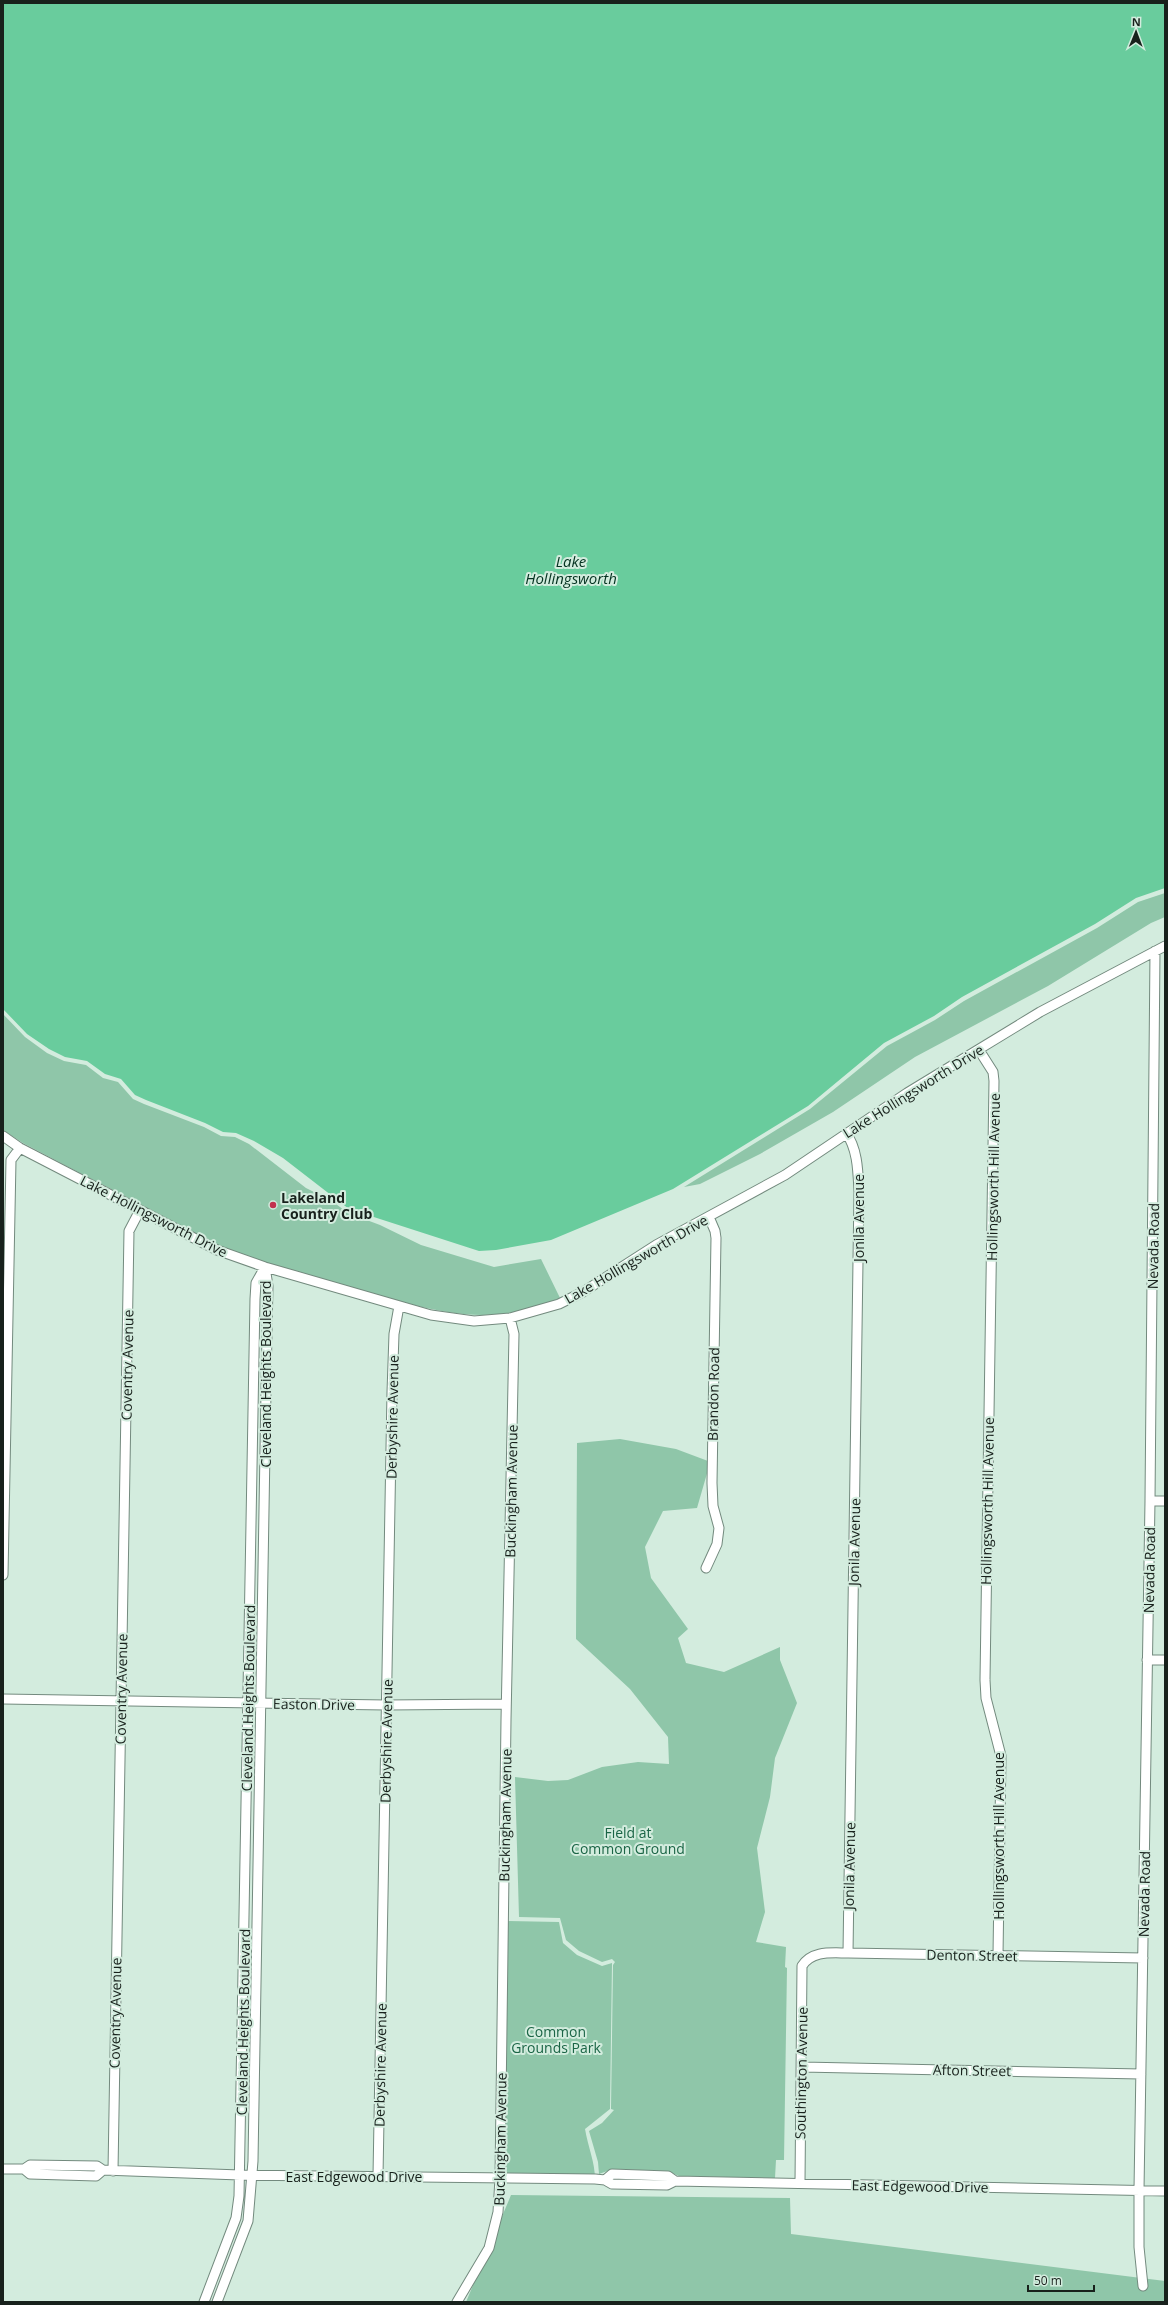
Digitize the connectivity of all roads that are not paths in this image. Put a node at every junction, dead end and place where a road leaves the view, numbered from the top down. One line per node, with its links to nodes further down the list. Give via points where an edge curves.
1 (1165, 946): 2 (street, Lake Hollingsworth Drive)
2 (1155, 951): 3 (street, Lake Hollingsworth Drive, via 1069,996); 15 (street, Nevada Road)
3 (978, 1050): 4 (street, Lake Hollingsworth Drive); 30 (street, Hollingsworth Hill Avenue, via 993,1072 994,1081 985,1680 986,1698 1001,1756)
4 (846, 1133): 9 (street, Lake Hollingsworth Drive, via 785,1175); 29 (street, Jonila Avenue, via 851,1141 856,1162 859,1192)
5 (3, 1136): 7 (street, Lake Hollingsworth Drive)
6 (3, 1139): 7 (street)
7 (18, 1146): 8 (street, Lake Hollingsworth Drive); 18 (street, via 11,1160)
8 (140, 1210): 10 (street, Lake Hollingsworth Drive, via 217,1250); 22 (street, Coventry Avenue, via 129,1231)
9 (709, 1217): 12 (street, Lake Hollingsworth Drive, via 656,1245 583,1292 558,1304); 17 (street, Brandon Road, via 716,1238 712,1483 713,1506 719,1528 717,1544)
10 (265, 1267): 11 (street, Lake Hollingsworth Drive); 13 (street, Cleveland Heights Boulevard, via 256,1283 255,1291); 14 (street, Cleveland Heights Boulevard, via 268,1293)
11 (399, 1306): 12 (street, Lake Hollingsworth Drive, via 431,1316 456,1319 493,1321); 26 (street, Derbyshire Avenue, via 394,1334)
12 (510, 1318): 25 (street, Buckingham Avenue, via 514,1334)
13 (252, 1484): 14 (street); 23 (street, Cleveland Heights Boulevard)
14 (264, 1484): 24 (street, Cleveland Heights Boulevard)
15 (1150, 1501): 16 (street); 19 (street, Nevada Road)
16 (1165, 1501)
17 (706, 1568)
18 (3, 1574)
19 (1147, 1660): 20 (street); 31 (street, Nevada Road)
20 (1165, 1660)
21 (3, 1699): 22 (street, Easton Drive)
22 (120, 1701): 23 (street, Easton Drive); 36 (street, Coventry Avenue)
23 (248, 1703): 24 (street, Easton Drive); 27 (street, Cleveland Heights Boulevard)
24 (260, 1703): 26 (street, Easton Drive); 28 (street, Cleveland Heights Boulevard)
25 (506, 1704): 26 (street, Easton Drive); 40 (street, Buckingham Avenue)
26 (386, 1705): 39 (street, Derbyshire Avenue)
27 (244, 1938): 28 (street); 37 (street, Cleveland Heights Boulevard)
28 (256, 1938): 38 (street, Cleveland Heights Boulevard)
29 (848, 1953): 30 (street, Denton Street); 32 (street, Denton Street, via 819,1953)
30 (998, 1955): 31 (street, Denton Street)
31 (1143, 1958): 34 (street, Nevada Road)
32 (805, 1962): 33 (street, Southington Avenue, via 802,1966)
33 (802, 2067): 34 (street, Afton Street); 41 (street, Southington Avenue)
34 (1141, 2074): 42 (street, Nevada Road)
35 (3, 2169): 36 (street, East Edgewood Drive, via 24,2169 30,2165 97,2166 103,2170)
36 (113, 2171): 37 (street, East Edgewood Drive)
37 (240, 2175): 38 (street, East Edgewood Drive); 45 (street, Cleveland Heights Boulevard, via 236,2218)
38 (252, 2175): 39 (street, East Edgewood Drive); 46 (street, Cleveland Heights Boulevard, via 248,2221)
39 (378, 2176): 40 (street, East Edgewood Drive)
40 (500, 2178): 41 (street, East Edgewood Drive, via 605,2180 612,2174 668,2176 676,2181); 47 (street, Buckingham Avenue, via 498,2212 490,2248)
41 (800, 2184): 42 (street, East Edgewood Drive)
42 (1139, 2190): 43 (street, East Edgewood Drive); 44 (street, Nevada Road, via 1139,2247)
43 (1165, 2190)
44 (1143, 2286)
45 (204, 2302)
46 (217, 2302)
47 (457, 2302)

